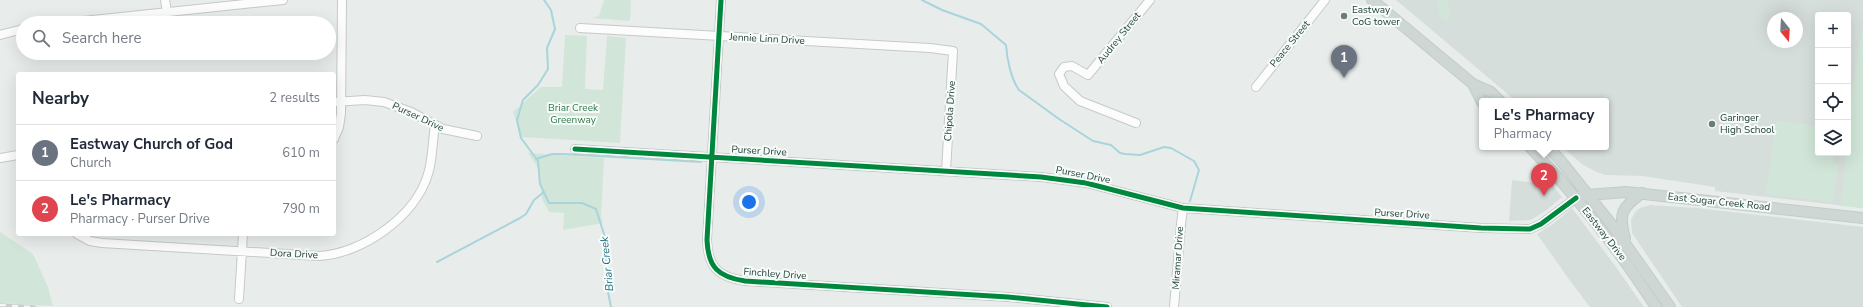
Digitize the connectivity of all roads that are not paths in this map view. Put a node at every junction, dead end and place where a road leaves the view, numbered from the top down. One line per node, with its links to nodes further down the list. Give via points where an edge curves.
1 (166, 0): 8 (street)
2 (283, 0): 8 (street)
3 (342, 0): 19 (street)
4 (721, 0): 13 (street, Finchley Drive)
5 (1150, 0): 20 (street, Audrey Street, via 1088,76 1072,66 1064,67 1058,74 1064,86 1080,101)
6 (1325, 0): 16 (street, Peace Street)
7 (1372, 0): 15 (main road)
8 (167, 12): 9 (street)
9 (130, 16)
10 (580, 28): 13 (street, Jennie Linn Drive)
11 (16, 31): 12 (street)
12 (0, 35)
13 (719, 36): 14 (street, Jennie Linn Drive); 28 (street, Finchley Drive)
14 (953, 51): 30 (street, Chipola Drive)
15 (1473, 84): 17 (main road); 18 (main road, via 1491,92)
16 (1256, 87)
17 (1480, 98)
18 (1497, 98)
19 (337, 102): 21 (street, Purser Drive, via 364,100 390,103); 22 (street, via 340,120)
20 (1136, 123)
21 (435, 126): 23 (street, Purser Drive); 39 (street, Dora Drive, via 430,168 418,197 403,216 368,241 355,249 330,256)
22 (336, 133)
23 (477, 136)
24 (575, 149): 28 (street, Purser Drive)
25 (1533, 150): 33 (main road, Eastway Drive)
26 (1551, 150): 32 (main road, Eastway Drive)
27 (16, 155): 29 (street)
28 (711, 157): 30 (street, Purser Drive); 41 (street, Finchley Drive, via 707,248 712,265 727,277 745,281 1000,297)
29 (0, 158)
30 (946, 172): 34 (street, Purser Drive, via 1064,179)
31 (1642, 193): 32 (main road, East Sugar Creek Road); 35 (main road, East Sugar Creek Road); 38 (main road, via 1628,202 1622,213 1621,223)
32 (1587, 195): 33 (main road, East Sugar Creek Road); 38 (main road, Eastway Drive)
33 (1576, 198): 34 (street, Purser Drive, via 1541,224 1523,230); 43 (main road, Eastway Drive, via 1617,250)
34 (1183, 208): 42 (street, Miramar Drive)
35 (1863, 218)
36 (81, 236): 39 (street, Dora Drive, via 102,243)
37 (243, 236): 39 (street)
38 (1626, 244): 44 (main road, Eastway Drive)
39 (242, 252): 40 (street)
40 (239, 299)
41 (1107, 307)
42 (1174, 307)
43 (1656, 307)
44 (1670, 307)

